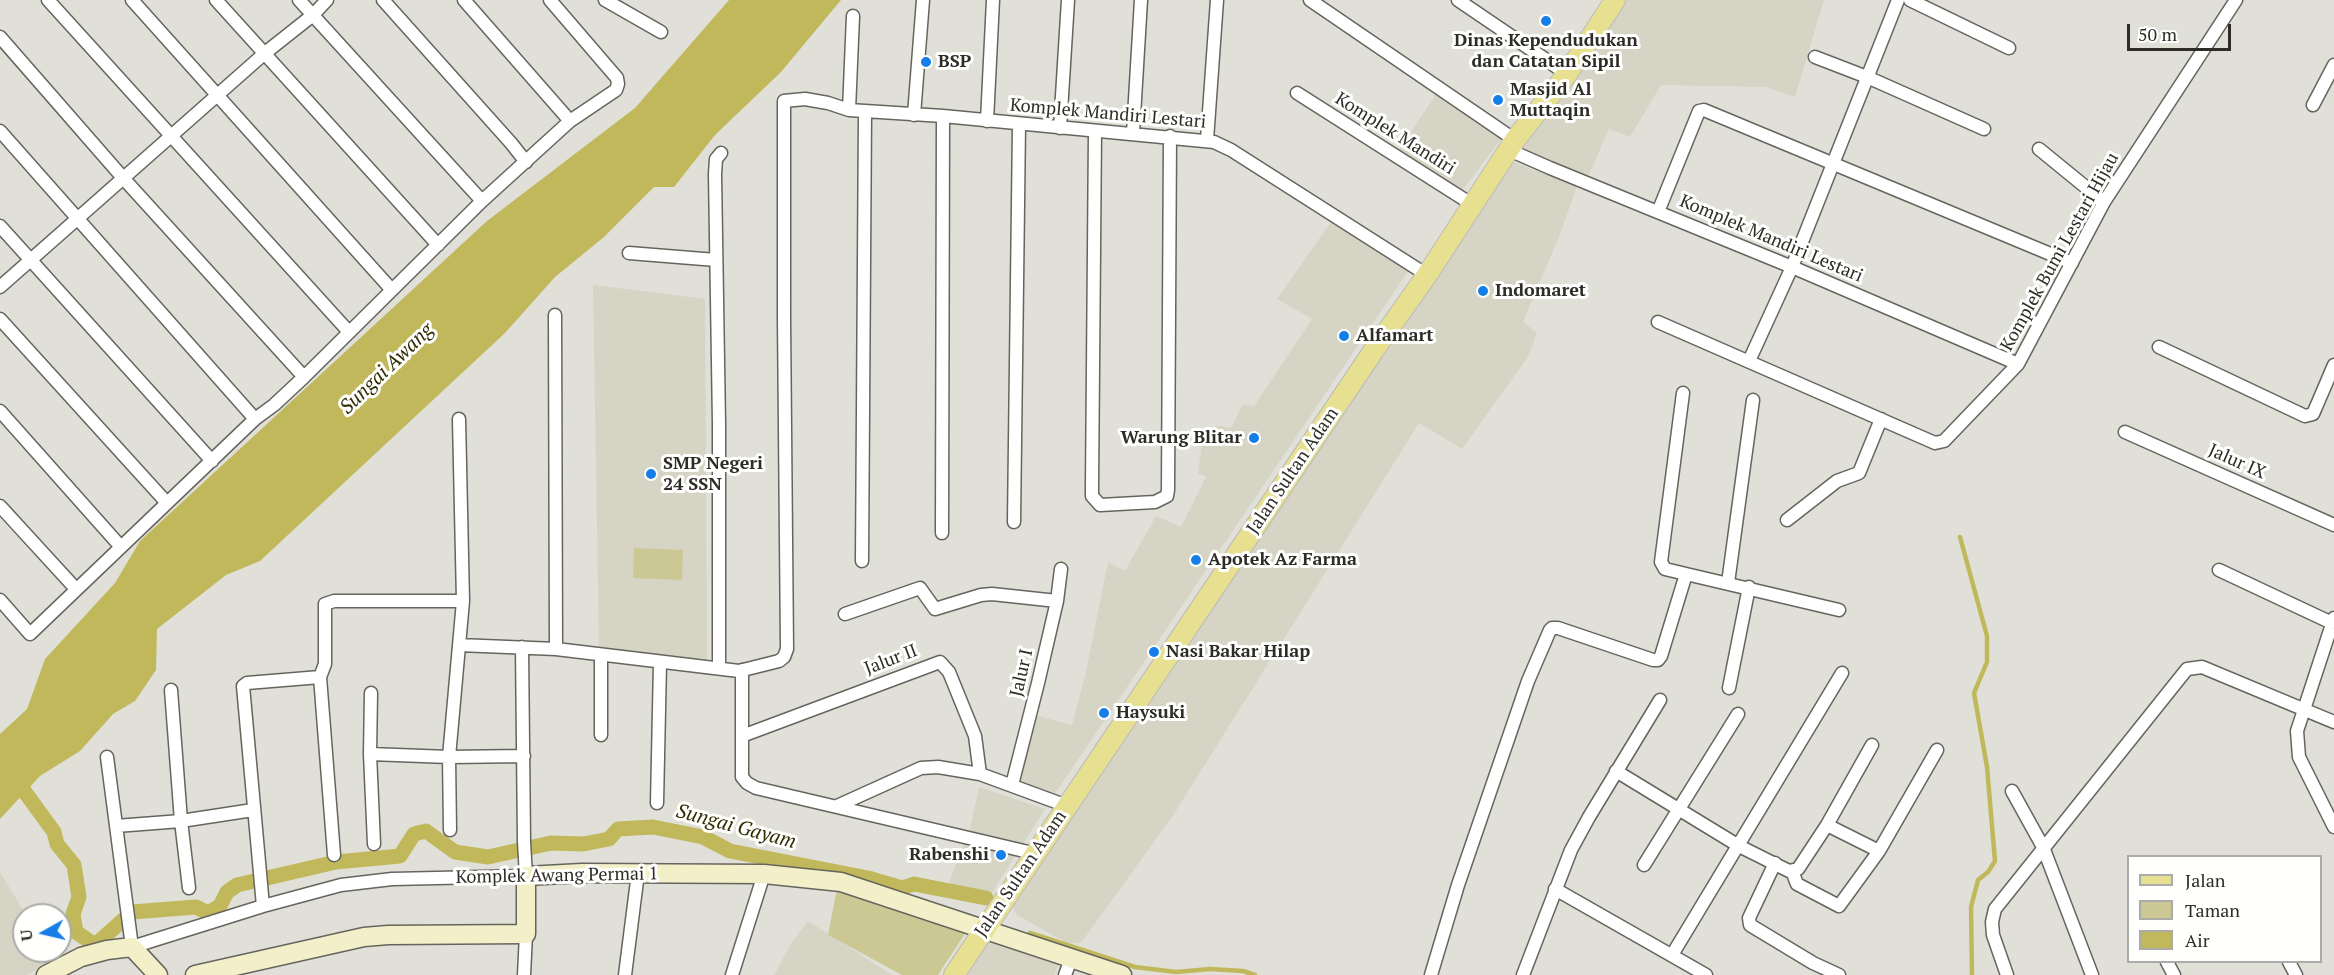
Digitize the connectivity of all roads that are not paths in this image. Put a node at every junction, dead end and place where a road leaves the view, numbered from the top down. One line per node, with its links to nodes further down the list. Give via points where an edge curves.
1 (48, 0): 46 (street)
2 (132, 0): 32 (street)
3 (216, 0): 26 (street)
4 (299, 0): 21 (street)
5 (327, 0): 21 (street)
6 (383, 0): 52 (street)
7 (464, 0): 38 (street)
8 (550, 0): 38 (street, via 618,84 616,90)
9 (606, 0): 23 (street)
10 (923, 0): 36 (street)
11 (993, 0): 39 (street)
12 (1068, 0): 41 (street)
13 (1141, 0): 45 (street)
14 (1217, 0): 48 (street)
15 (1310, 0): 49 (street, Komplek Mandiri Lestari)
16 (1458, 0): 29 (street)
17 (1615, 0): 29 (main road, Jalan Sultan Adam)
18 (1898, 0): 30 (street)
19 (1910, 0): 25 (street)
20 (2236, 0): 56 (street, Komplek Bumi Lestari Hijau)
21 (313, 15): 26 (street); 55 (street)
22 (853, 16): 34 (street)
23 (661, 32)
24 (2, 43): 54 (street)
25 (2009, 48)
26 (265, 53): 32 (street); 61 (street)
27 (1815, 57): 30 (street)
28 (2334, 65): 33 (street)
29 (1567, 75): 49 (main road, Jalan Sultan Adam)
30 (1867, 77): 42 (street); 53 (street)
31 (1297, 93): 57 (street, Komplek Mandiri)
32 (217, 95): 46 (street); 69 (street)
33 (2313, 105)
34 (849, 110): 35 (street, Komplek Mandiri Lestari); 113 (street, Komplek Mandiri Lestari, via 805,99 784,101 787,649 779,661)
35 (865, 112): 36 (street, Komplek Mandiri Lestari); 94 (street)
36 (914, 116): 37 (street, Komplek Mandiri Lestari)
37 (943, 116): 39 (street, Komplek Mandiri Lestari); 92 (street)
38 (570, 121): 52 (street)
39 (987, 121): 40 (street, Komplek Mandiri Lestari)
40 (1019, 124): 41 (street, Komplek Mandiri Lestari); 90 (street)
41 (1060, 128): 43 (street, Komplek Mandiri Lestari)
42 (1984, 129)
43 (1095, 131): 45 (street, Komplek Mandiri Lestari); 47 (street, via 1092,496 1100,506 1155,502 1167,496)
44 (0, 132): 59 (street)
45 (1133, 133): 47 (street, Komplek Mandiri Lestari)
46 (171, 135): 54 (street); 73 (street)
47 (1170, 136): 48 (street, Komplek Mandiri Lestari)
48 (1207, 140): 67 (street, Komplek Mandiri Lestari, via 1231,150)
49 (1512, 145): 57 (main road, Jalan Sultan Adam); 58 (street, Komplek Mandiri Lestari)
50 (2039, 149): 56 (street)
51 (721, 153): 63 (street, via 716,159 715,174)
52 (526, 162): 55 (street)
53 (1832, 165): 58 (street, via 1701,110); 65 (street); 66 (street)
54 (124, 178): 59 (street); 78 (street)
55 (482, 201): 61 (street)
56 (2104, 202): 65 (street, Komplek Bumi Lestari Hijau)
57 (1473, 205): 67 (main road, Jalan Sultan Adam)
58 (1658, 212): 66 (street, Komplek Mandiri Lestari)
59 (78, 220): 64 (street); 82 (street)
60 (0, 226): 64 (street)
61 (438, 245): 69 (street)
62 (629, 253): 63 (street)
63 (716, 260): 112 (street)
64 (32, 261): 68 (street); 86 (street)
65 (2072, 263): 76 (street, Komplek Bumi Lestari Hijau)
66 (1792, 267): 75 (street); 76 (street, Komplek Mandiri Lestari)
67 (1427, 276): 137 (main road, Jalan Sultan Adam)
68 (0, 287)
69 (391, 289): 73 (street)
70 (555, 315): 109 (street)
71 (0, 320): 87 (street)
72 (1658, 322): 75 (street)
73 (349, 332): 78 (street)
74 (2159, 347): 77 (street, via 2305,416 2313,414)
75 (1749, 361): 84 (street)
76 (2018, 364): 84 (street, Komplek Bumi Lestari Hijau, via 1944,441 1935,443)
77 (2334, 364)
78 (304, 376): 82 (street)
79 (1683, 393): 97 (street, via 1661,562 1665,569)
80 (1753, 400): 98 (street)
81 (0, 411): 93 (street)
82 (255, 419): 86 (street)
83 (459, 419): 102 (street)
84 (1881, 419): 89 (street, via 1859,473 1837,481)
85 (2125, 432): 91 (street, Jalur IX)
86 (212, 461): 87 (street)
87 (167, 503): 93 (street)
88 (0, 506): 100 (street)
89 (1787, 520)
90 (1014, 522)
91 (2334, 525)
92 (942, 533)
93 (121, 547): 100 (street)
94 (862, 561)
95 (1061, 569): 103 (street, Jalur I)
96 (2218, 570): 106 (street)
97 (1686, 574): 98 (street); 173 (street, via 1658,660 1558,628 1550,630 1521,702)
98 (1728, 584): 99 (street)
99 (1749, 587): 104 (street); 116 (street)
100 (76, 589): 101 (street, via 30,634)
101 (0, 600)
102 (464, 601): 107 (street); 115 (street, via 329,601 325,604 325,664)
103 (1057, 601): 105 (street, via 992,594 935,609 920,588); 133 (street, Jalur I)
104 (1839, 610)
105 (844, 614)
106 (2333, 620): 120 (street)
107 (459, 645): 108 (street); 130 (street)
108 (522, 647): 109 (street); 128 (street)
109 (556, 650): 110 (street)
110 (601, 655): 111 (street); 123 (street)
111 (660, 663): 112 (street); 135 (street)
112 (719, 667): 113 (street)
113 (742, 670): 124 (street)
114 (1842, 673): 146 (street)
115 (321, 677): 139 (street, via 247,682 243,686); 150 (street)
116 (1729, 688)
117 (171, 690): 140 (street)
118 (371, 693): 127 (street)
119 (1660, 700): 131 (street)
120 (2303, 708): 122 (street); 143 (street, via 2296,731 2299,757); 147 (street, via 2202,667 2187,669)
121 (1738, 714): 138 (street)
122 (2334, 722)
123 (600, 735)
124 (742, 736): 132 (street, Jalur II, via 940,662 949,672 975,736); 136 (street, via 742,777 747,783)
125 (1872, 745): 141 (street)
126 (1937, 750): 148 (street)
127 (370, 754): 130 (street); 145 (street)
128 (524, 756): 130 (street); 153 (street)
129 (107, 757): 142 (street)
130 (449, 757): 144 (street)
131 (1616, 771): 138 (street); 158 (street, via 1589,816)
132 (980, 774): 133 (street); 136 (street, via 921,768)
133 (1012, 785): 137 (street)
134 (2012, 792): 147 (street)
135 (657, 803)
136 (837, 806): 149 (street)
137 (1067, 807): 149 (main road, Jalan Sultan Adam)
138 (1678, 808): 146 (street); 152 (street)
139 (253, 810): 140 (street); 159 (street)
140 (181, 821): 142 (street); 157 (street)
141 (1827, 825): 148 (street); 154 (street, via 1798,869)
142 (116, 826): 162 (street)
143 (2334, 826)
144 (450, 830)
145 (374, 844)
146 (1739, 846): 151 (street); 163 (street)
147 (2043, 847): 177 (street, via 1995,909 1993,935); 178 (street)
148 (1879, 851): 154 (street, via 1839,906 1797,884)
149 (1036, 854): 160 (main road, Jalan Sultan Adam)
150 (334, 855)
151 (1775, 863): 154 (street); 176 (street, via 1749,918 1750,926)
152 (1644, 865)
153 (525, 867): 155 (street, Komplek Awang Permai 1); 159 (street, Komplek Awang Permai 1, via 341,885); 161 (street)
154 (1792, 871)
155 (638, 873): 156 (street, Komplek Awang Permai 1); 169 (street)
156 (764, 874): 160 (street, Komplek Awang Permai 1, via 842,882); 170 (street)
157 (189, 888)
158 (1555, 889): 163 (street); 174 (street)
159 (262, 906): 162 (street, Komplek Awang Permai 1)
160 (984, 930): 164 (street, Komplek Awang Permai 1); 171 (main road, Jalan Sultan Adam)
161 (526, 934): 167 (street, via 364,937); 168 (street)
162 (132, 947): 165 (street, via 81,957); 166 (street)
163 (1672, 955): 175 (street)
164 (1068, 967): 172 (street, Komplek Awang Permai 1)
165 (46, 975)
166 (158, 975)
167 (195, 975)
168 (524, 975)
169 (625, 975)
170 (732, 975)
171 (954, 975)
172 (1122, 975)
173 (1431, 975)
174 (1523, 975)
175 (1706, 975)
176 (1839, 975)
177 (2007, 975)
178 (2092, 975)

